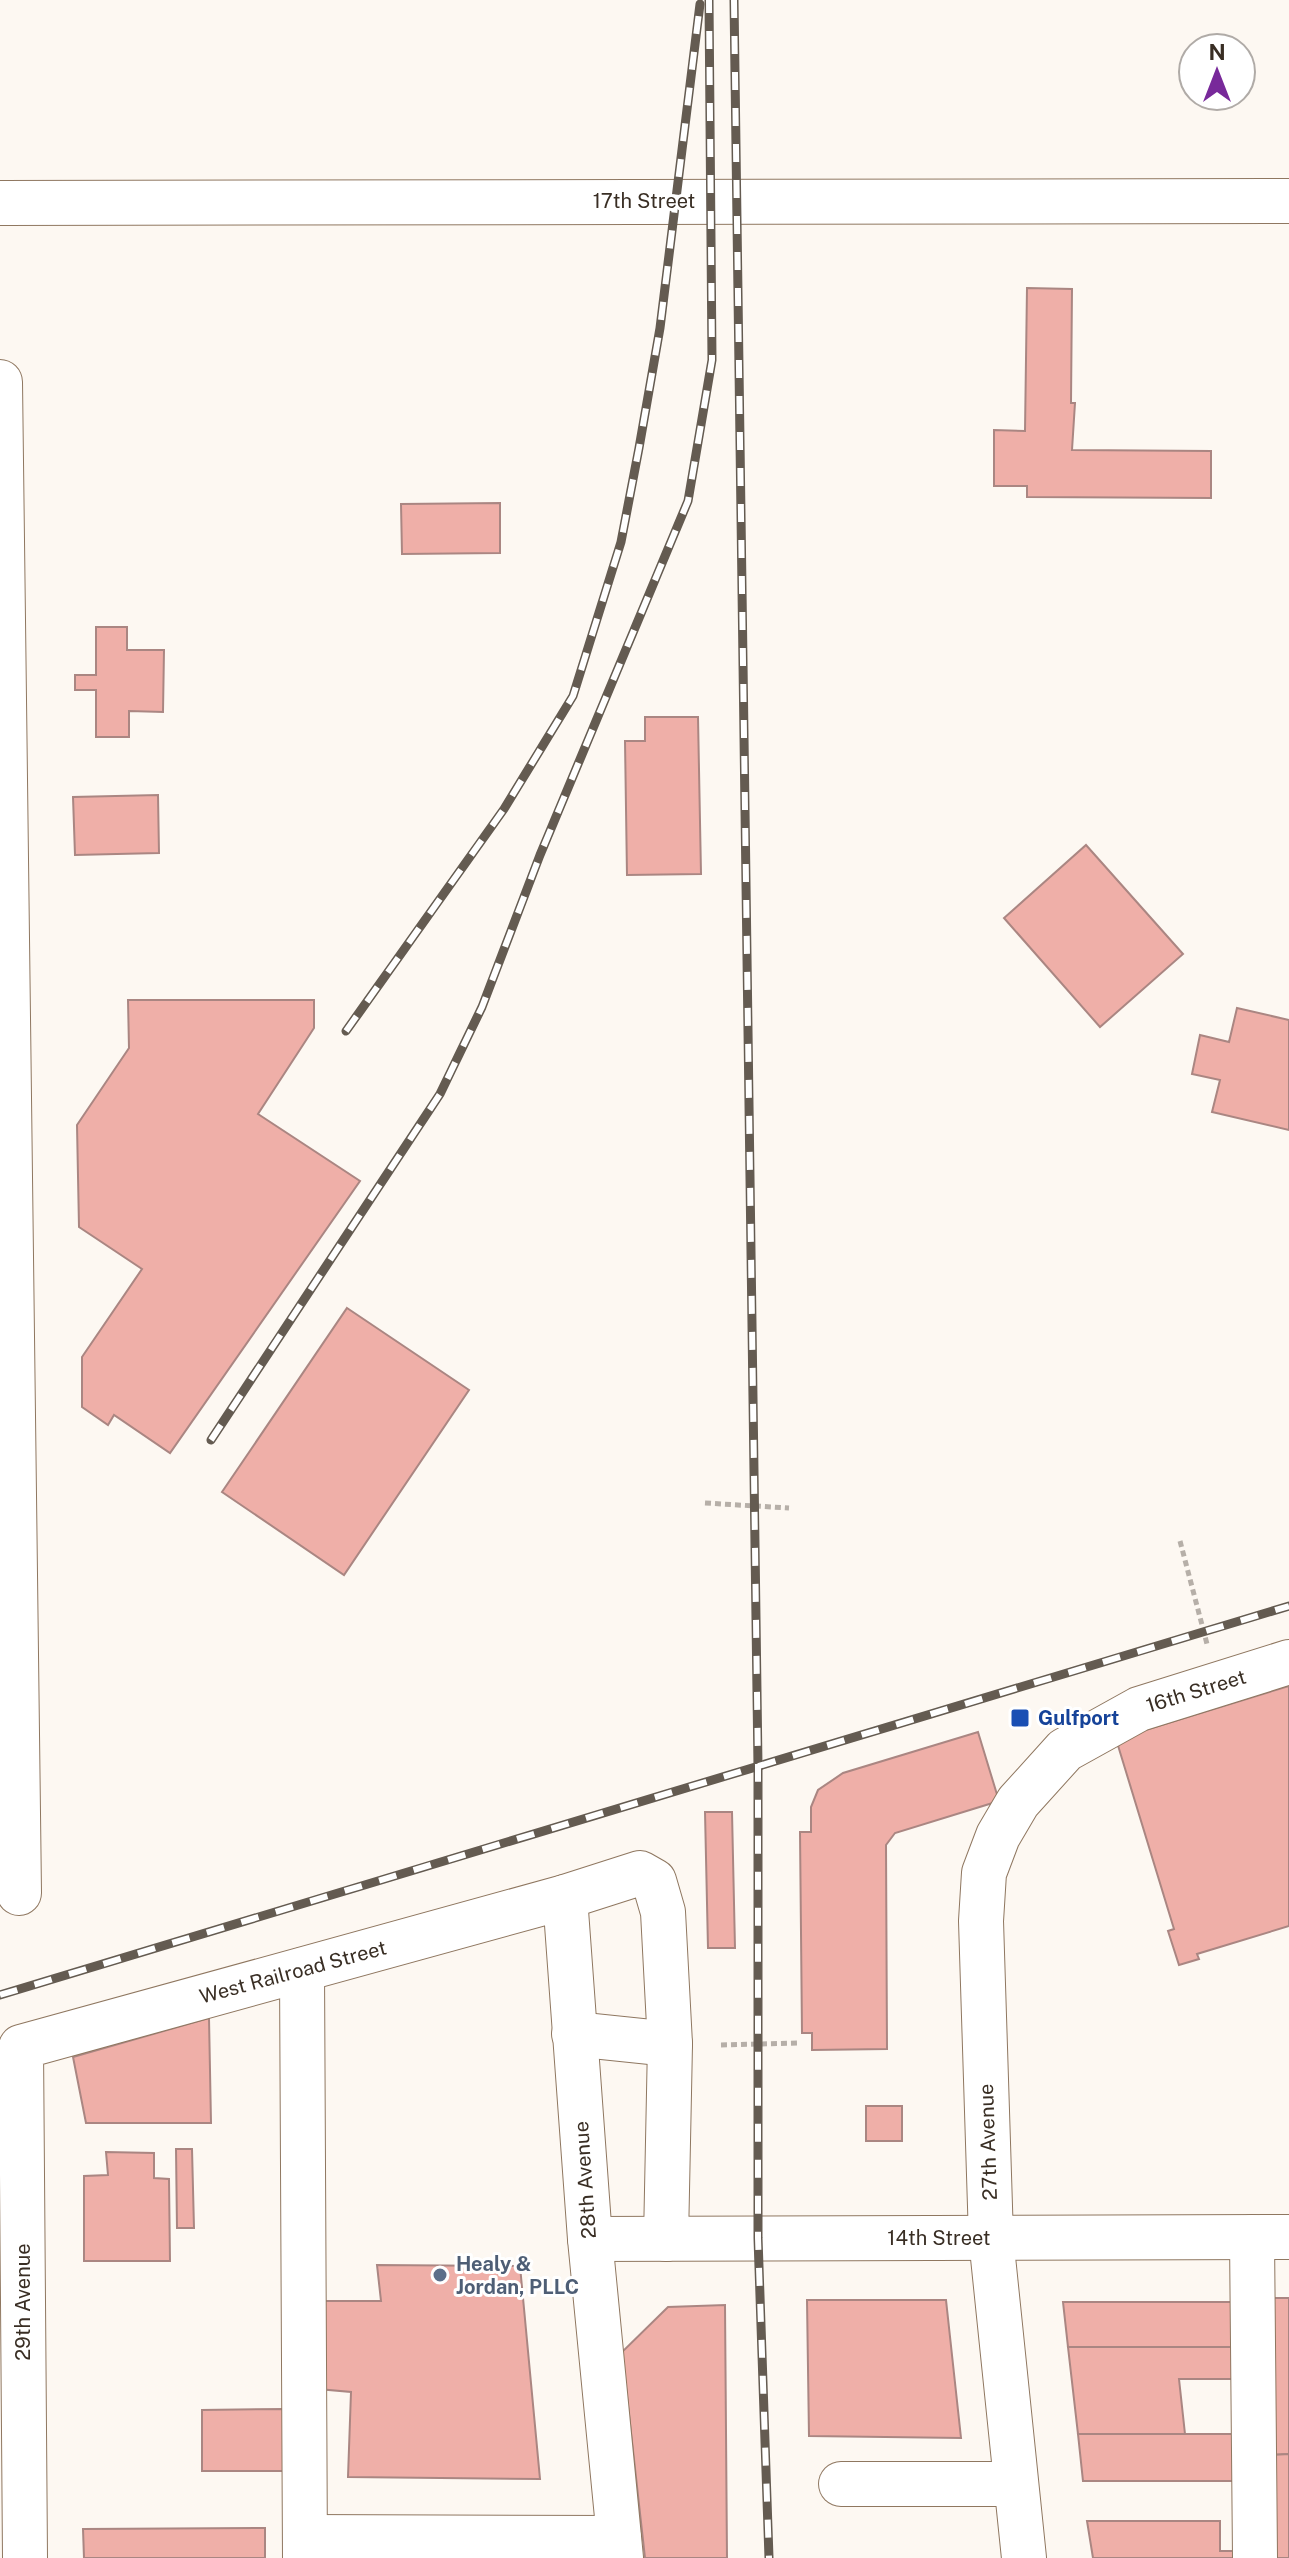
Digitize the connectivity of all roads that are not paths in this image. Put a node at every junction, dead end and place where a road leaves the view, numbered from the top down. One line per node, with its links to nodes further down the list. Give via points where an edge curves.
1 (1289, 201): 2 (street, 17th Street)
2 (0, 203)
3 (0, 382): 4 (street)
4 (3, 880): 7 (street)
5 (1289, 1662): 6 (street, 16th Street, via 1139,1709)
6 (1065, 1750): 15 (street, 27th Avenue, via 1018,1802 984,1873)
7 (19, 1893)
8 (565, 1897): 9 (street, West Railroad Street); 10 (street, 28th Avenue); 11 (street, West Railroad Street, via 640,1873 654,1881 663,1912)
9 (302, 1970): 12 (street, West Railroad Street); 20 (street)
10 (574, 2034): 11 (street); 16 (street, 28th Avenue)
11 (670, 2044): 17 (street)
12 (21, 2047): 13 (street, 29th Avenue)
13 (11, 2132): 22 (street, 29th Avenue)
14 (1270, 2237): 15 (street, 14th Street); 24 (street)
15 (991, 2238): 17 (street, 14th Street); 19 (street, 27th Avenue)
16 (590, 2239): 17 (street, 14th Street); 21 (street, 28th Avenue)
17 (666, 2239)
18 (841, 2484): 19 (street)
19 (1015, 2484): 23 (street, 27th Avenue)
20 (305, 2548): 21 (street)
21 (620, 2548)
22 (25, 2558)
23 (1024, 2558)
24 (1255, 2558)

